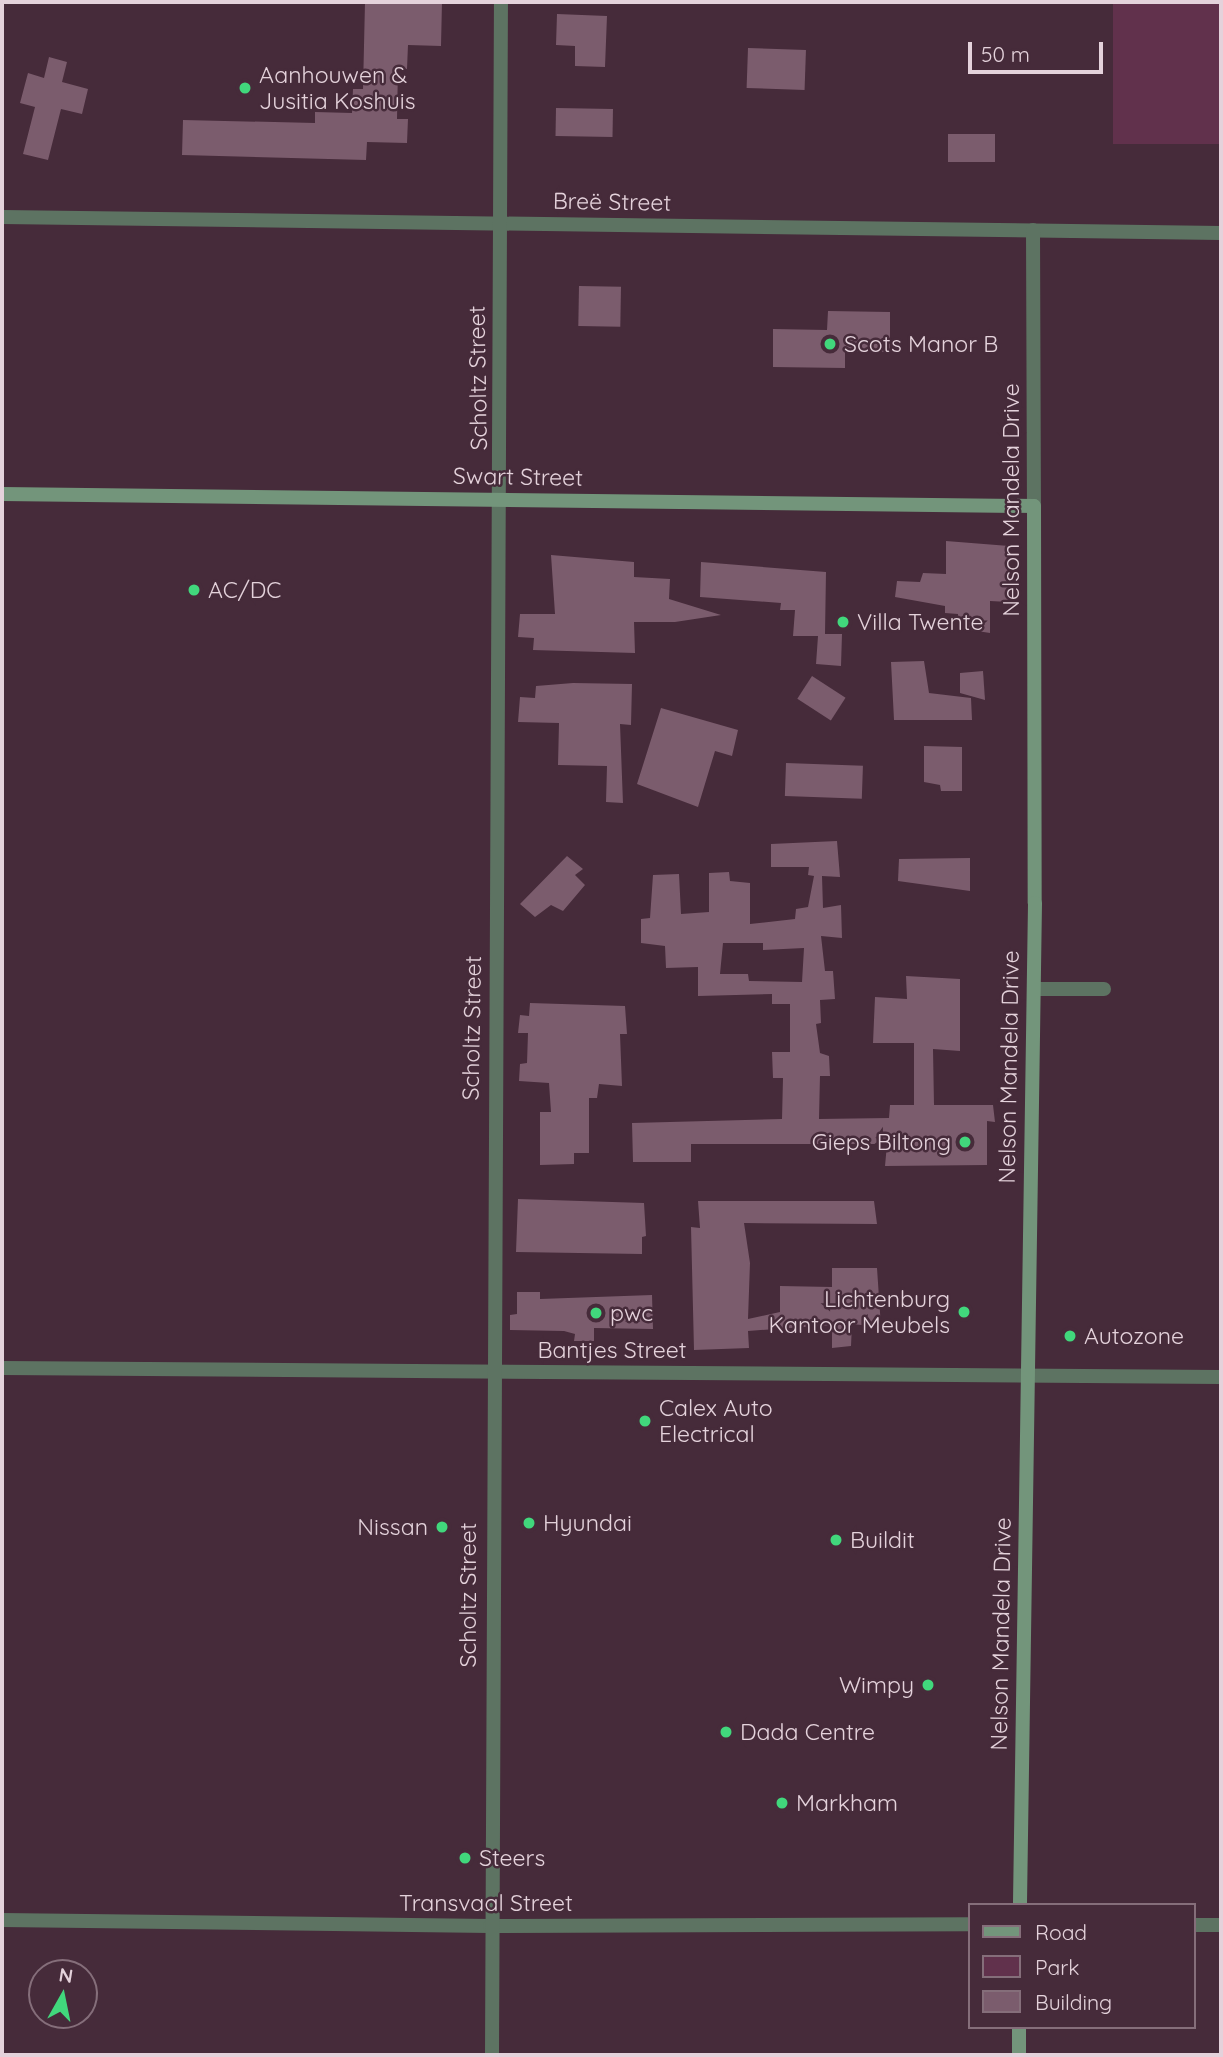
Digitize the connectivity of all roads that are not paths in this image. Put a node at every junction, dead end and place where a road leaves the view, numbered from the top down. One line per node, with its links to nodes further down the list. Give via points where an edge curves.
1 (501, 2): 3 (street, Scholtz Street)
2 (2, 217): 3 (street, Breë Street)
3 (499, 223): 4 (street, Breë Street); 7 (street, Scholtz Street)
4 (1033, 230): 5 (street, Breë Street); 8 (street, Nelson Mandela Drive)
5 (1221, 233)
6 (2, 494): 7 (main road, Swart Street)
7 (502, 500): 8 (main road, Swart Street); 12 (street, Scholtz Street)
8 (1034, 506): 9 (main road, Nelson Mandela Drive)
9 (1034, 989): 10 (street); 13 (main road, Nelson Mandela Drive)
10 (1104, 989)
11 (2, 1368): 12 (street, Bantjes Street)
12 (491, 1372): 13 (street, Bantjes Street); 19 (street, Scholtz Street)
13 (1027, 1375): 14 (street, Bantjes Street); 15 (main road, Nelson Mandela Drive)
14 (1221, 1377)
15 (1020, 1903)
16 (2, 1920): 19 (street, Transvaal Street)
17 (968, 1924): 19 (street, Transvaal Street)
18 (1195, 1925): 20 (street)
19 (490, 1926): 22 (street, Scholtz Street)
20 (1221, 1926)
21 (1019, 2029): 23 (main road)
22 (492, 2055)
23 (1018, 2055)

